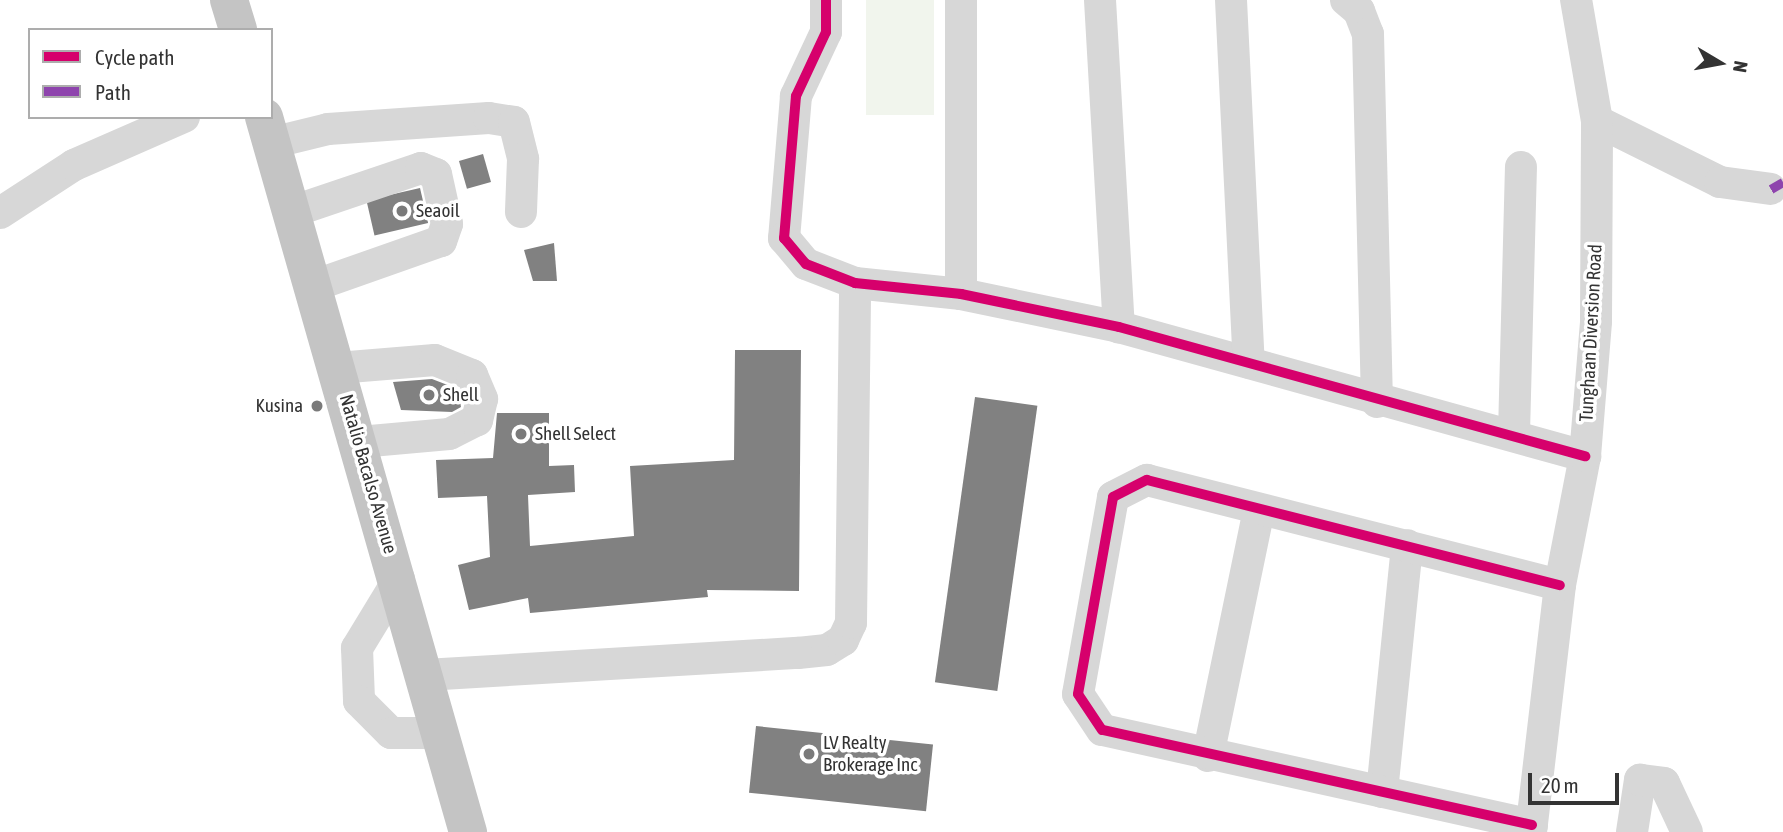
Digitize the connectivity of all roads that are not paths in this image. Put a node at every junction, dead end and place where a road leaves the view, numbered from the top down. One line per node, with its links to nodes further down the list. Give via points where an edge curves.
1 (229, 0): 8 (highway)
2 (826, 0): 17 (street, via 826,32 796,96 784,238 806,264)
3 (961, 0): 19 (street)
4 (1100, 0): 20 (street)
5 (1231, 0): 21 (street)
6 (1346, 0): 23 (street, via 1359,11 1368,34)
7 (1576, 0): 10 (street, Tunghaan Diversion Road)
8 (237, 28)
9 (179, 119): 16 (street, via 74,165)
10 (1597, 121): 13 (street, via 1720,182); 26 (street, Tunghaan Diversion Road, via 1596,321)
11 (267, 130): 14 (highway, Natalio Bacalso Avenue); 15 (street, via 489,118 514,122 523,159)
12 (1521, 167): 24 (street)
13 (1771, 189)
14 (291, 212): 18 (highway, Natalio Bacalso Avenue); 18 (street, via 421,168 436,174 447,224 441,241)
15 (521, 212)
16 (0, 213)
17 (855, 283): 19 (street); 31 (street, via 851,624 844,640 827,650 798,653)
18 (313, 286): 22 (highway, Natalio Bacalso Avenue)
19 (961, 294): 20 (street)
20 (1119, 327): 21 (street)
21 (1249, 363): 23 (street)
22 (337, 368): 25 (highway, Natalio Bacalso Avenue); 25 (street, via 435,360 472,375 482,399 477,420 449,434)
23 (1377, 402): 24 (street)
24 (1514, 433): 26 (street)
25 (359, 442): 29 (highway, Natalio Bacalso Avenue)
26 (1584, 456): 30 (street, Tunghaan Diversion Road)
27 (1259, 510): 28 (street); 33 (street); 33 (street, via 1147,480 1114,497 1078,694 1102,730)
28 (1407, 545): 30 (street); 34 (street)
29 (399, 579): 31 (highway, Natalio Bacalso Avenue); 32 (street, via 357,648 359,701 391,733)
30 (1560, 585): 35 (street, Tunghaan Diversion Road)
31 (425, 675): 32 (highway, Natalio Bacalso Avenue)
32 (442, 733): 36 (highway, Natalio Bacalso Avenue)
33 (1208, 756): 34 (street)
34 (1382, 792): 35 (street)
35 (1532, 828)
36 (468, 832)
37 (1632, 832): 38 (street, via 1640,780 1664,783)
38 (1687, 832)

